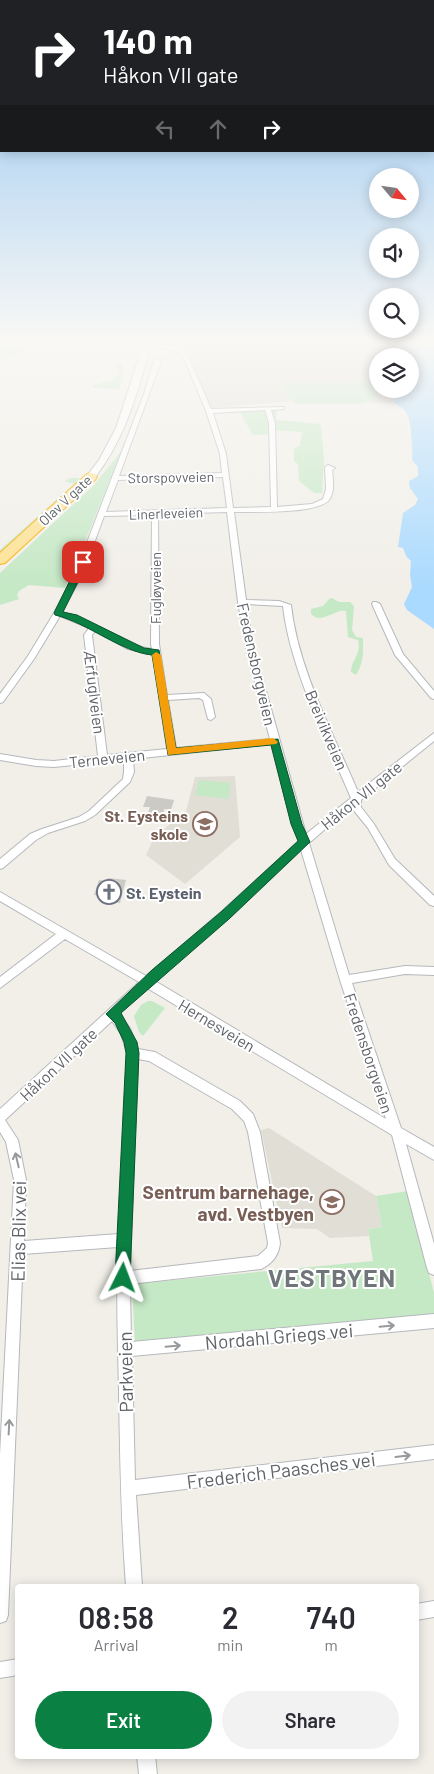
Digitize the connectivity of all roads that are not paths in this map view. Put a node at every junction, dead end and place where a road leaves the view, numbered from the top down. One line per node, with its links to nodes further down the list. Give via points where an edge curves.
1 (125, 422): 7 (street, Olav V gate, via 112,448)
2 (136, 422): 8 (street)
3 (213, 422): 6 (street, Fredensborgveien)
4 (272, 422): 9 (street)
5 (332, 468): 9 (street, Linerleveien, via 328,467 325,502)
6 (226, 475): 8 (street, Storspovveien); 10 (street, Fredensborgveien)
7 (91, 477): 13 (highway, Olav V gate)
8 (115, 478): 12 (street)
9 (274, 509): 10 (street, Linerleveien)
10 (231, 511): 11 (street, Linerleveien); 14 (street, Fredensborgveien)
11 (155, 513): 12 (street, Linerleveien); 18 (street, Fugløyveien)
12 (102, 514): 16 (street, via 80,571)
13 (0, 560)
14 (242, 602): 24 (street, Fredensborgveien, via 250,648); 29 (street, Breivikveien, via 288,606 289,623 303,673)
15 (376, 604): 19 (street, via 399,655)
16 (58, 613): 17 (street); 21 (street)
17 (93, 627): 18 (street, via 142,651); 28 (street, Ærfuglveien, via 88,635)
18 (156, 652): 20 (street, Fugløyveien)
19 (434, 696)
20 (163, 698): 22 (street, via 200,695 207,699); 25 (street, Fugløyveien)
21 (0, 700)
22 (211, 717)
23 (434, 736): 29 (street, Håkon VII gate)
24 (275, 741): 25 (street, Terneveien); 30 (street, Fredensborgveien)
25 (172, 752): 26 (street, Terneveien)
26 (128, 756): 28 (street, Terneveien); 31 (street, via 127,780 92,813 33,837)
27 (0, 757): 28 (street, Terneveien, via 54,764)
28 (103, 759)
29 (356, 798): 30 (street, Håkon VII gate); 33 (street, Breivikveien, via 356,808 392,862)
30 (304, 842): 36 (street, Fredensborgveien); 38 (street, Håkon VII gate)
31 (0, 865)
32 (0, 896): 34 (street, Hernesveien)
33 (434, 902)
34 (63, 934): 37 (street); 38 (street, Hernesveien)
35 (434, 971): 36 (street, via 414,969)
36 (345, 980): 43 (street, Fredensborgveien)
37 (0, 983)
38 (147, 983): 39 (street, Håkon VII gate); 43 (street, Hernesveien)
39 (112, 1014): 40 (street, Parkveien, via 120,1019); 41 (street, Håkon VII gate)
40 (133, 1053): 45 (street, Parkveien); 48 (street, via 150,1056 236,1105 249,1118 274,1243 273,1251 261,1262)
41 (0, 1117)
42 (0, 1122): 46 (street, Elias Blix vei, one-way to 42, via 18,1164 12,1140)
43 (397, 1133): 44 (street, Hernesveien); 47 (street, Fredensborgveien)
44 (434, 1154)
45 (125, 1240): 46 (street); 48 (street, Parkveien)
46 (18, 1248): 56 (street, Elias Blix vei, one-way to 46)
47 (434, 1268)
48 (123, 1278): 50 (street, Parkveien)
49 (434, 1321): 50 (street, Nordahl Griegs vei, one-way to 49)
50 (124, 1350): 52 (street, Parkveien)
51 (434, 1452): 52 (street, Frederich Paasches vei, one-way to 51)
52 (128, 1488): 53 (street, Parkveien)
53 (134, 1584)
54 (434, 1609): 55 (street)
55 (419, 1612)
56 (0, 1615)
57 (15, 1668): 58 (street)
58 (0, 1670)
59 (146, 1759): 60 (street)
60 (148, 1774)

